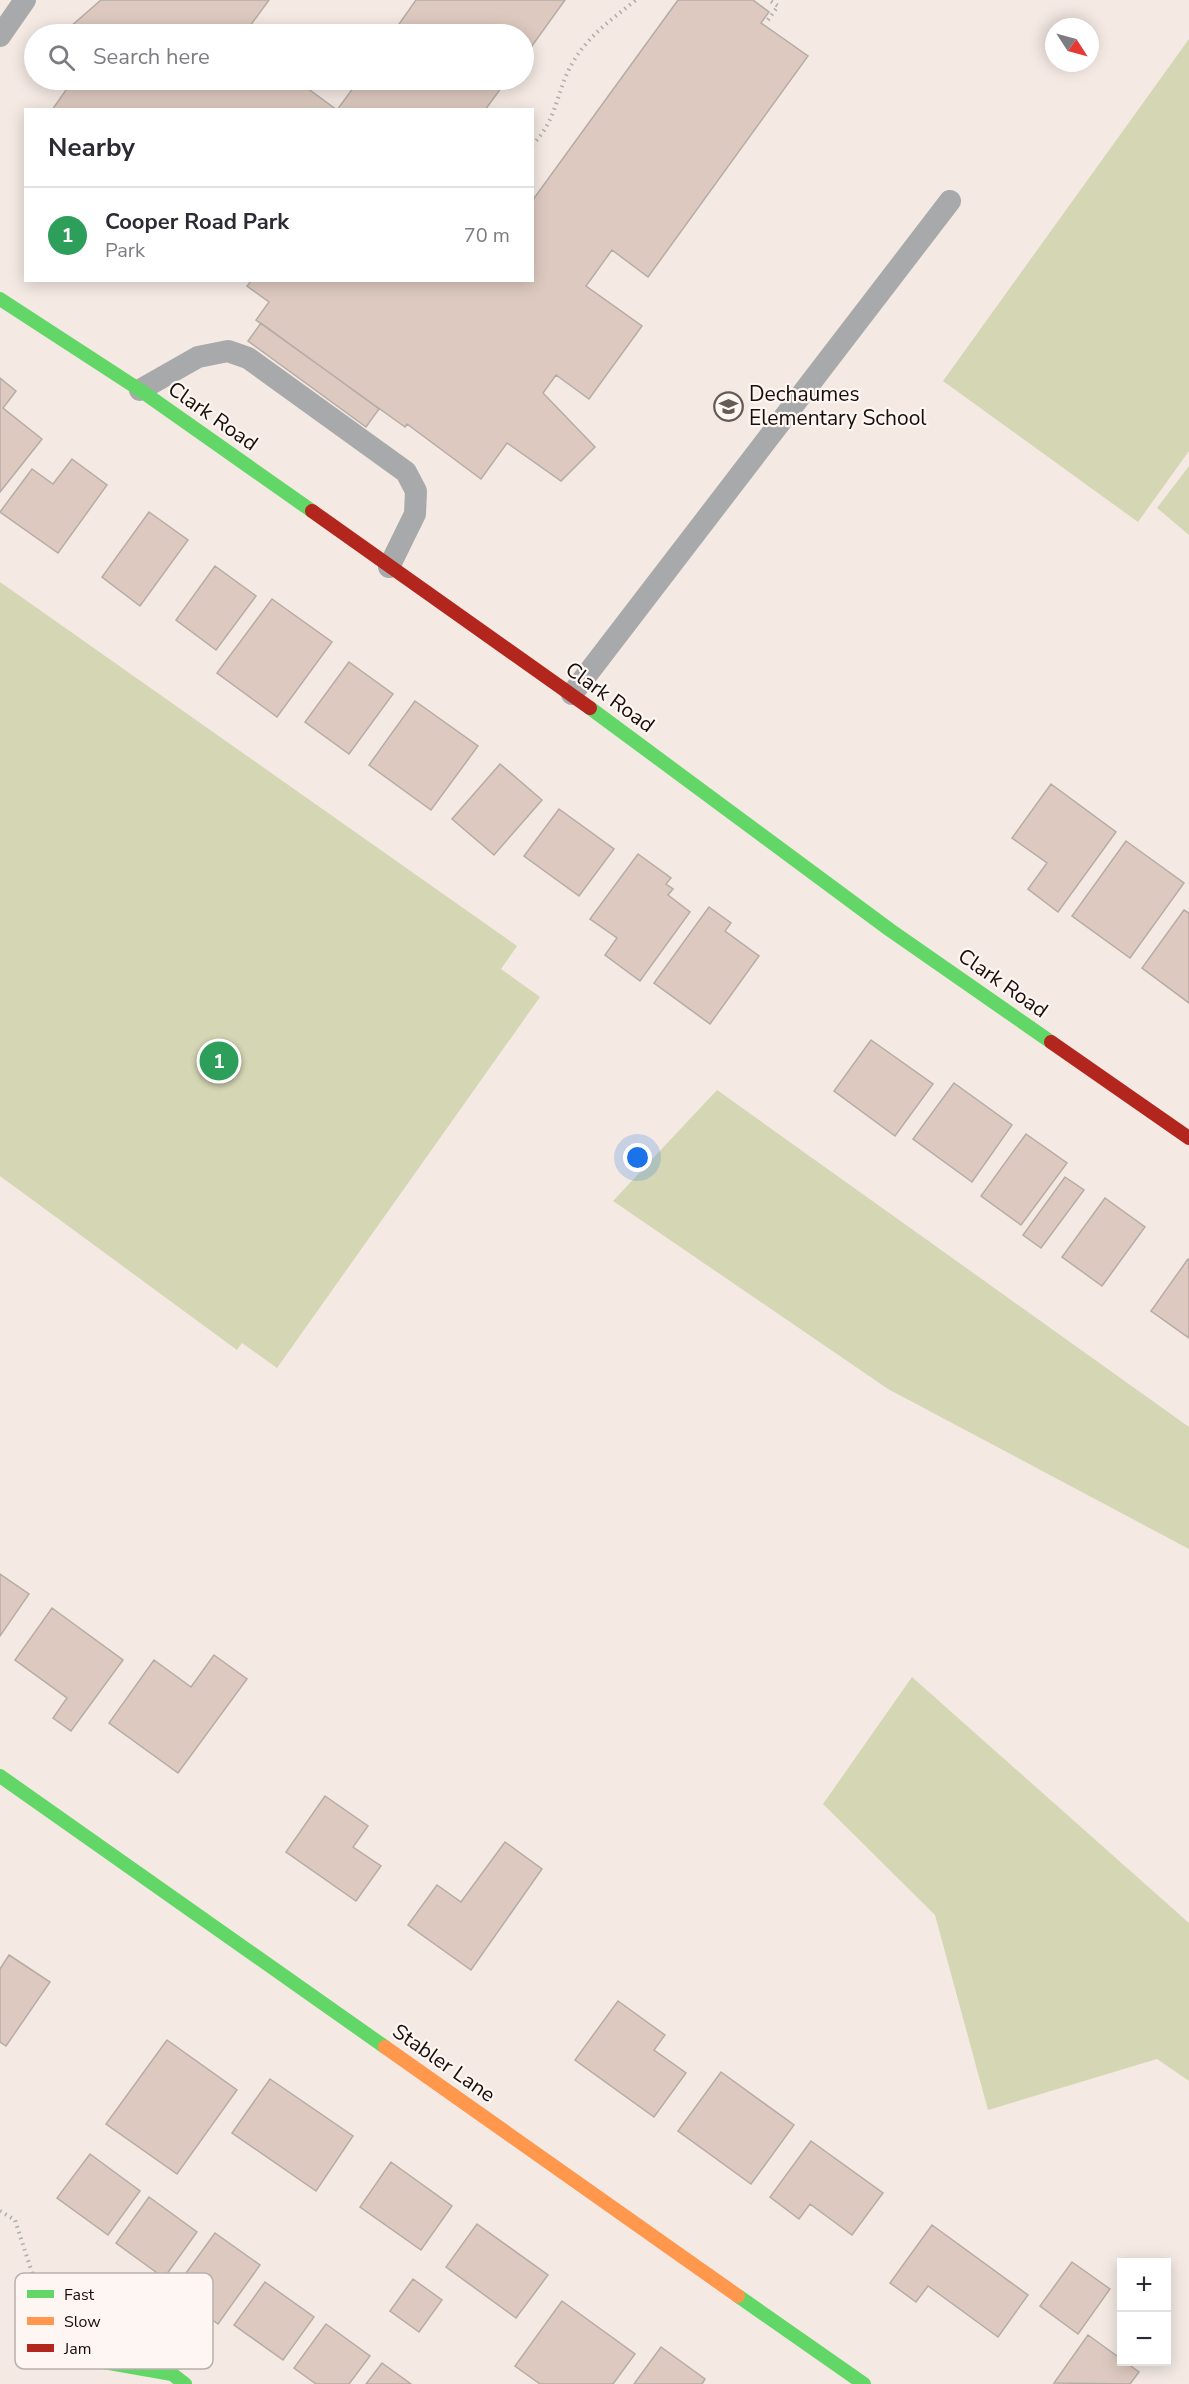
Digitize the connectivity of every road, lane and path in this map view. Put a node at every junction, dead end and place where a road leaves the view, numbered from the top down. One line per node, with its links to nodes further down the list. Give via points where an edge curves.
1 (25, 0): 5 (lane)
2 (636, 0): 6 (path, via 584,44 572,64 550,123)
3 (769, 0): 4 (path, via 778,6)
4 (768, 20)
5 (0, 36)
6 (534, 143)
7 (950, 201): 11 (lane)
8 (0, 299): 9 (street, Clark Road)
9 (140, 390): 10 (street, Clark Road); 10 (lane, via 198,357 228,351 248,358 406,472 416,491 415,514)
10 (389, 567): 11 (street, Clark Road)
11 (572, 694): 12 (street, Clark Road, via 890,930)
12 (1189, 1138)
13 (0, 1776): 18 (street, Stabler Lane)
14 (0, 2211): 15 (path, via 15,2220)
15 (32, 2273)
16 (144, 2369): 17 (street, via 172,2374)
17 (185, 2384)
18 (864, 2384)

